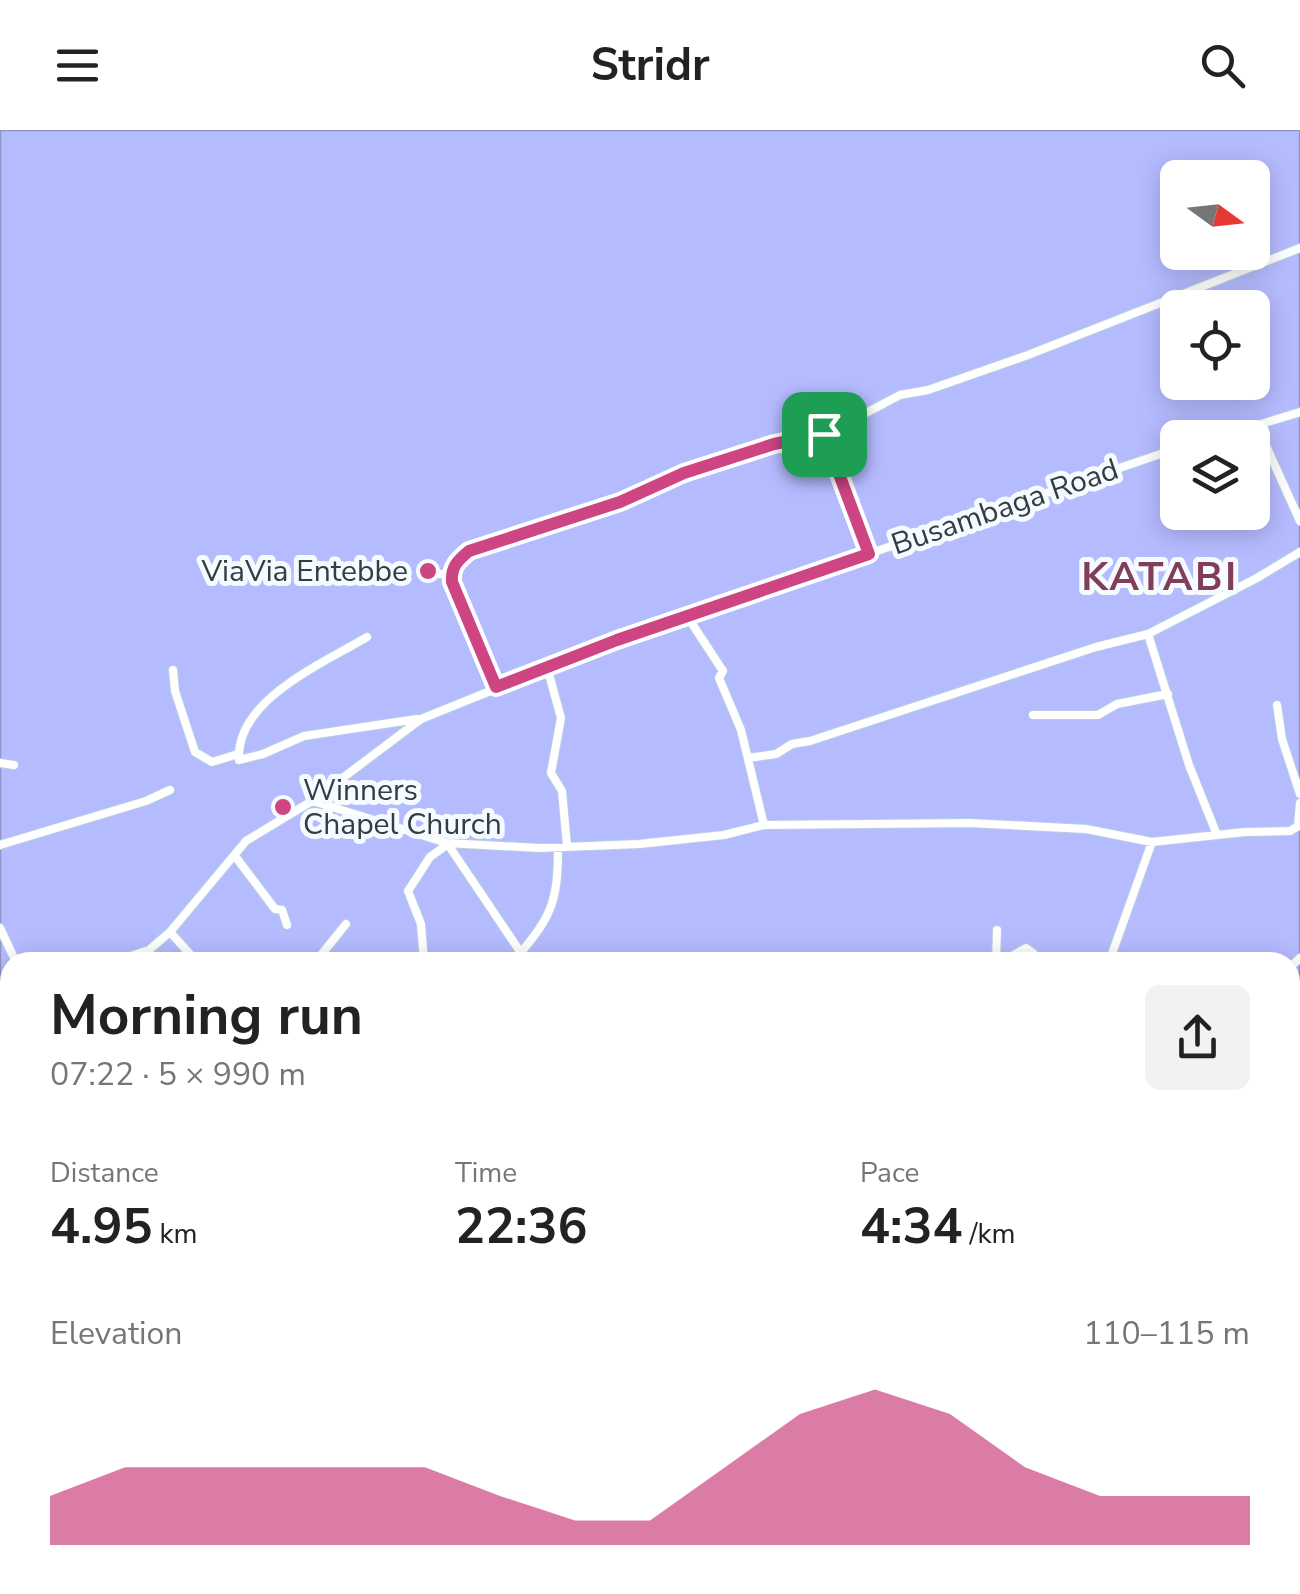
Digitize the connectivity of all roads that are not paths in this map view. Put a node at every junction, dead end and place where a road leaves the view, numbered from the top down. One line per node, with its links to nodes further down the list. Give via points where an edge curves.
1 (1300, 248): 4 (street, via 1028,356 900,395)
2 (1300, 412): 3 (street)
3 (1270, 422)
4 (824, 434): 9 (street); 11 (street, via 684,473 620,502 469,551)
5 (1160, 454): 9 (street, Busambaga Road)
6 (1270, 454): 7 (street)
7 (1300, 520)
8 (1300, 552): 13 (street)
9 (869, 554): 12 (street, Busambaga Road)
10 (432, 574): 11 (street)
11 (452, 574): 17 (street)
12 (687, 616): 15 (street, Busambaga Road); 23 (street, via 723,671 719,678)
13 (1148, 634): 18 (street); 23 (street)
14 (367, 637): 22 (street, via 274,692 254,715)
15 (547, 668): 17 (street, Busambaga Road); 36 (street, via 561,718 551,773 562,791)
16 (173, 670): 22 (street, via 195,752 212,762)
17 (496, 687): 21 (street, Busambaga Road)
18 (1168, 694): 20 (street, via 1098,714); 32 (street)
19 (1277, 705): 27 (street)
20 (1033, 715)
21 (421, 718): 22 (street, via 304,736 245,760); 28 (street, Busambaga Road)
22 (238, 754)
23 (748, 758): 30 (street)
24 (0, 763): 25 (street)
25 (14, 765)
26 (170, 790): 35 (street)
27 (1300, 794)
28 (312, 800): 34 (street); 37 (street, Busambaga Road, via 246,840)
29 (1300, 803): 31 (street)
30 (764, 825): 33 (street, via 1086,828); 36 (street, via 724,835)
31 (1299, 825): 32 (street)
32 (1217, 835): 33 (street)
33 (1152, 842): 50 (street)
34 (448, 844): 36 (street); 47 (street, via 430,857 408,890); 48 (street)
35 (0, 845)
36 (563, 847): 48 (street, via 555,898 543,927)
37 (235, 856): 38 (street); 42 (street, Busambaga Road)
38 (287, 924)
39 (346, 924): 46 (street)
40 (0, 928): 43 (street)
41 (997, 930): 49 (street)
42 (170, 932): 44 (street, Busambaga Road); 45 (street)
43 (0, 936)
44 (144, 952)
45 (188, 952)
46 (323, 952)
47 (423, 952)
48 (521, 952)
49 (998, 952)
50 (1112, 952)
51 (1150, 1594): 52 (street)
52 (1168, 1594)

